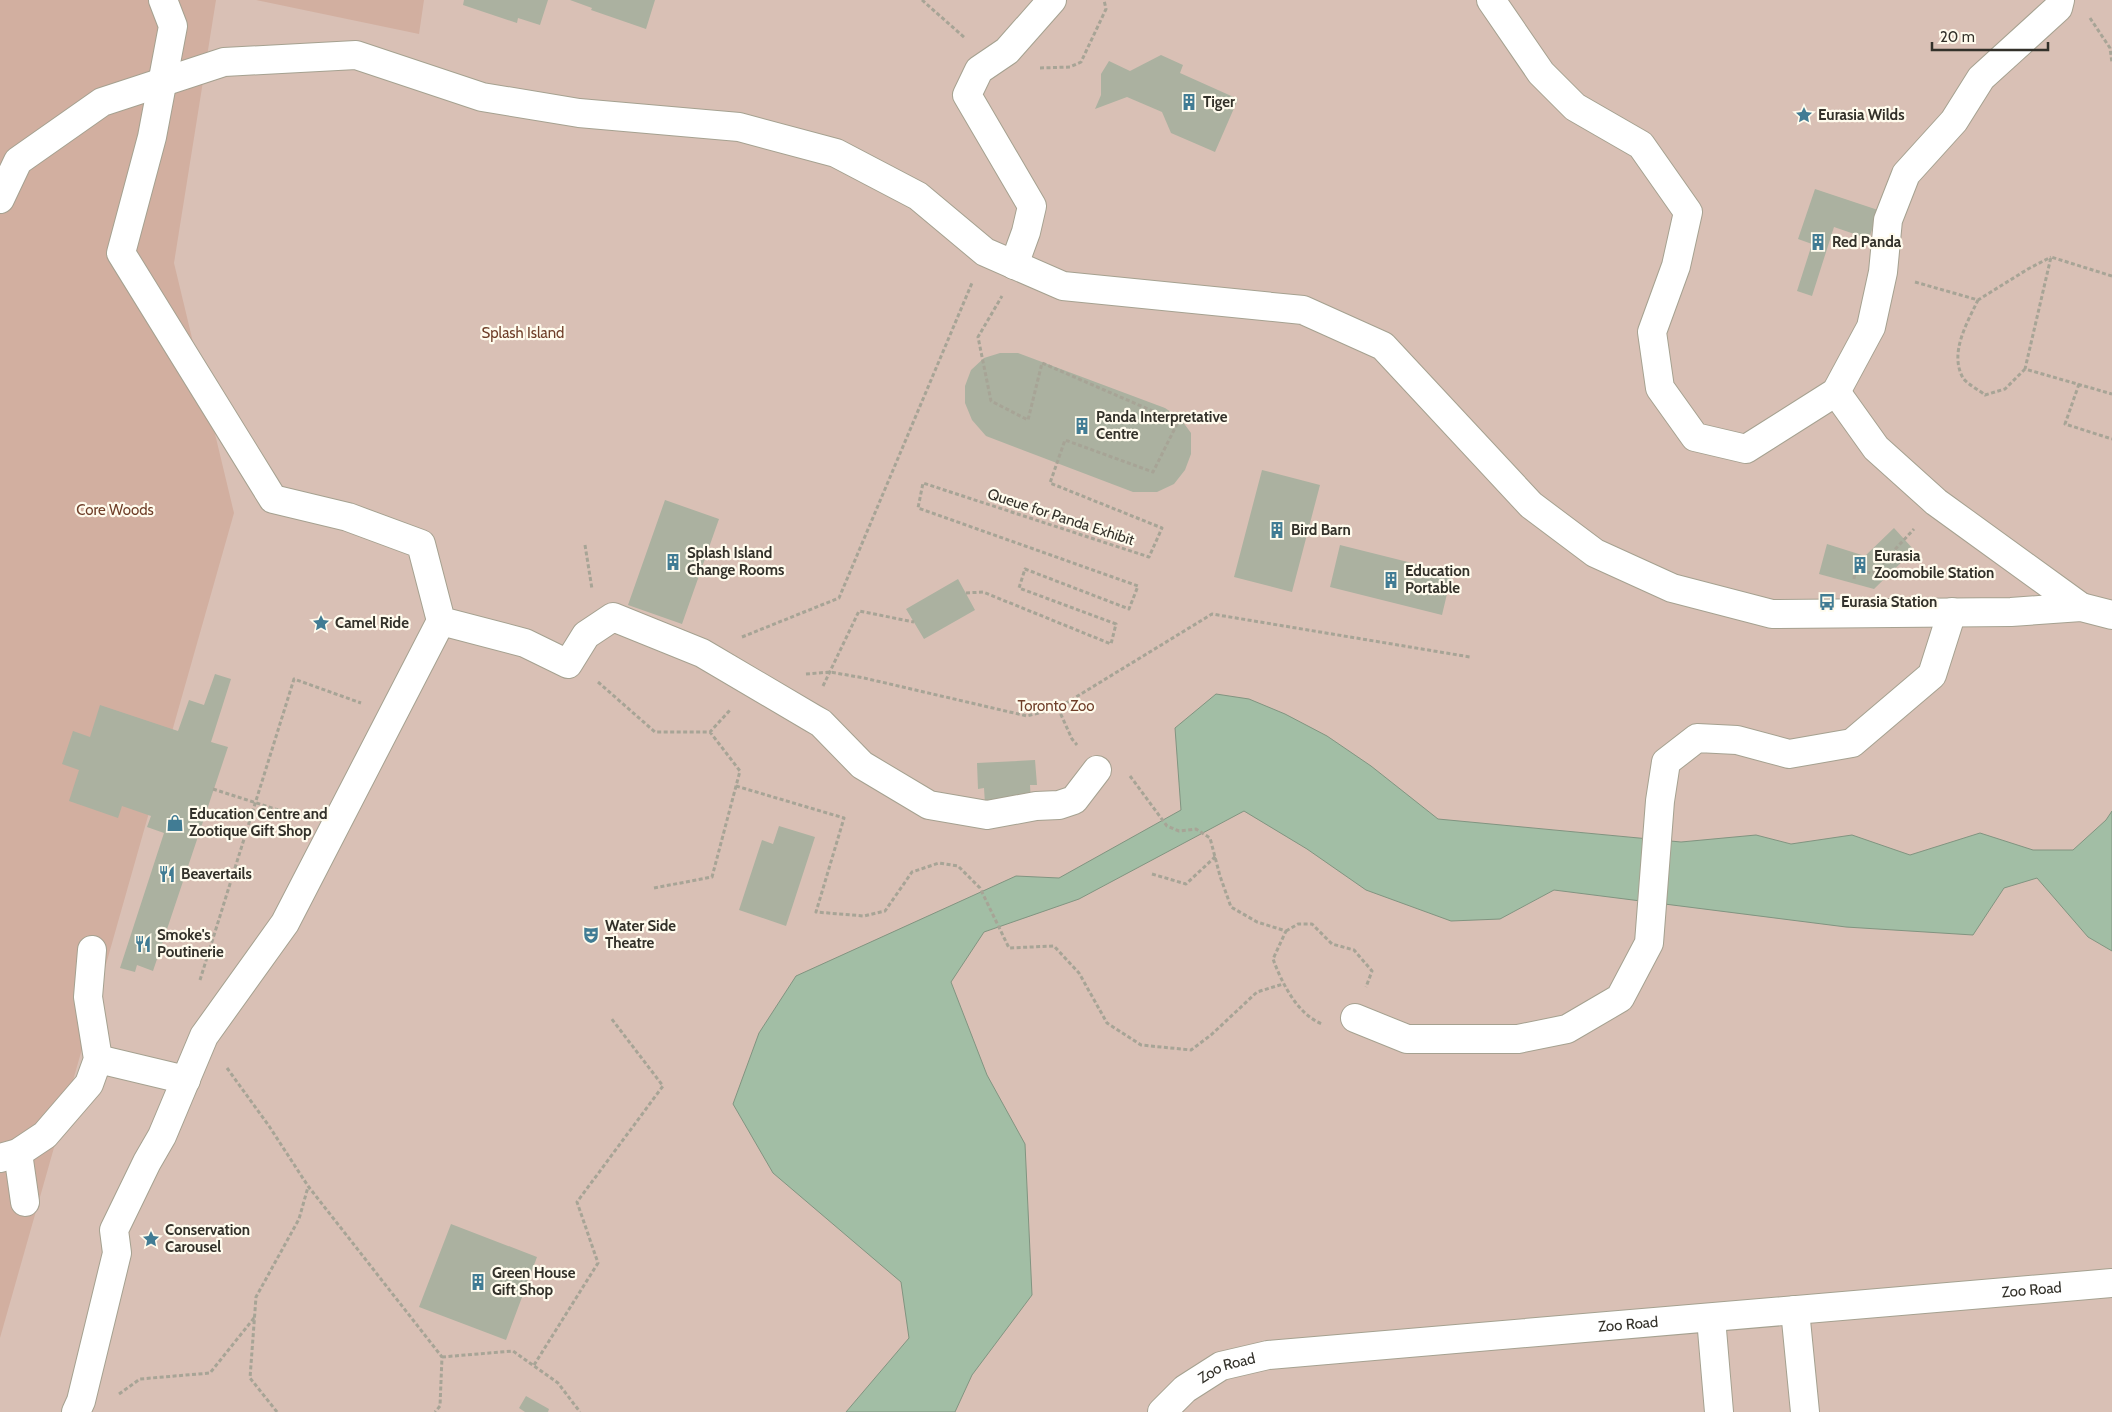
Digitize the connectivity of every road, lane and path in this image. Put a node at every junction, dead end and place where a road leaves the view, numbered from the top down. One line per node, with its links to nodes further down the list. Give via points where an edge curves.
1 (163, 0): 11 (street, via 173,26)
2 (922, 0): 8 (path)
3 (1052, 0): 8 (street, via 1007,51)
4 (1104, 0): 10 (path, via 1106,9 1081,62 1070,67)
5 (1491, 0): 21 (street, via 1541,73 1575,108 1641,145 1688,212 1676,266 1652,332 1660,388 1695,437 1746,449)
6 (2060, 0): 16 (street, via 2058,8 1981,78 1954,121 1906,174 1888,220)
7 (2090, 16): 9 (path, via 2110,48)
8 (994, 60): 15 (street, via 979,70 967,95 1032,206)
9 (2112, 63)
10 (1034, 68)
11 (163, 82): 12 (street, via 102,102 18,161); 13 (street, via 224,62 356,55 482,96 580,113 739,127 836,153 918,196); 31 (street, via 121,253 273,499 348,517 421,544)
12 (0, 199)
13 (985, 252): 15 (street); 34 (path, via 839,598)
14 (2051, 257): 17 (path); 18 (path); 19 (path)
15 (1014, 265): 26 (path, Queue for Panda Exhibit, via 1002,297 978,337 991,402 1028,420 1042,363 1178,422 1153,472 1065,440 1050,483 1162,528 1149,557 923,484 918,508 1138,586 1129,609 1025,569 1019,588 1116,624 1111,644 983,592); 29 (street, via 1063,286 1303,310 1383,346 1531,505 1595,553 1672,588 1772,614)
16 (1883, 272): 18 (path); 21 (street, via 1871,326)
17 (2112, 276)
18 (1978, 300): 19 (path, via 1957,353 1963,379 1984,395 2005,389)
19 (2025, 369): 20 (path)
20 (2079, 384): 22 (path); 23 (path, via 2065,424)
21 (1836, 392): 24 (street, via 1876,448)
22 (2112, 394)
23 (2112, 439)
24 (1936, 502): 27 (street); 29 (path, via 1873,573 1855,570)
25 (585, 545): 33 (path)
26 (966, 593)
27 (2081, 607): 28 (street); 30 (street)
28 (1952, 612): 29 (street); 56 (street, via 1932,675 1852,743 1789,754 1737,740 1697,738 1666,762 1649,943 1620,998 1567,1029 1518,1039 1407,1039)
29 (1846, 613)
30 (2112, 615)
31 (441, 621): 36 (street, via 524,643); 41 (street)
32 (914, 622): 37 (path, via 859,611)
33 (598, 627): 34 (street, via 613,617); 36 (street, via 586,635)
34 (702, 653): 39 (street)
35 (1470, 657): 40 (path, via 1212,614)
36 (568, 664): 42 (path, via 597,682 655,732)
37 (830, 672): 38 (path); 40 (path, via 1027,716)
38 (802, 674)
39 (745, 678): 42 (path, via 738,700); 43 (street, via 821,723 862,765 929,805 988,815 1036,806 1059,806 1074,800)
40 (1058, 708): 43 (path, via 1072,739)
41 (393, 714): 46 (path, via 294,679); 47 (street)
42 (710, 732): 44 (path, via 740,771)
43 (1097, 770): 48 (path, via 1131,776 1167,826 1179,831 1196,829 1210,838)
44 (736, 786): 50 (path, via 712,877); 54 (path, via 844,818 816,912 864,916 885,911 912,872 939,863 958,866 980,888 1009,948 1054,946 1079,973 1107,1023 1141,1045 1191,1050 1258,992)
45 (214, 789): 46 (path)
46 (255, 802): 47 (path); 53 (path)
47 (334, 828): 57 (street, via 285,923)
48 (1216, 856): 49 (path, via 1186,884); 51 (path, via 1231,907 1256,922)
49 (1152, 874)
50 (654, 888)
51 (1286, 931): 54 (path, via 1273,959); 56 (path, via 1298,924 1312,924 1332,944 1354,950 1372,971)
52 (92, 950): 58 (street, via 88,997)
53 (200, 981)
54 (1283, 984): 56 (path, via 1303,1010 1321,1024)
55 (611, 1018): 68 (path, via 663,1086 577,1202 598,1263)
56 (1354, 1018)
57 (204, 1036): 59 (street); 61 (path)
58 (98, 1059): 59 (street); 60 (street, via 89,1084 46,1135)
59 (186, 1080): 71 (street, via 162,1136 114,1230 117,1253)
60 (9, 1155): 62 (street)
61 (308, 1186): 65 (path, via 299,1219 256,1297); 67 (path)
62 (25, 1202)
63 (2112, 1283): 64 (street, Zoo Road)
64 (1795, 1310): 66 (street, Zoo Road); 78 (street)
65 (254, 1318): 69 (path, via 210,1373 140,1379); 72 (path, via 250,1378)
66 (1711, 1318): 76 (street, Zoo Road, via 1268,1355 1222,1366 1185,1389); 77 (street)
67 (442, 1357): 68 (path, via 513,1351); 70 (path)
68 (534, 1365): 75 (path, via 558,1383)
69 (117, 1396)
70 (440, 1406): 73 (path); 74 (path)
71 (76, 1412)
72 (277, 1412)
73 (435, 1412)
74 (443, 1412)
75 (580, 1412)
76 (1162, 1412)
77 (1720, 1412)
78 (1805, 1412)

